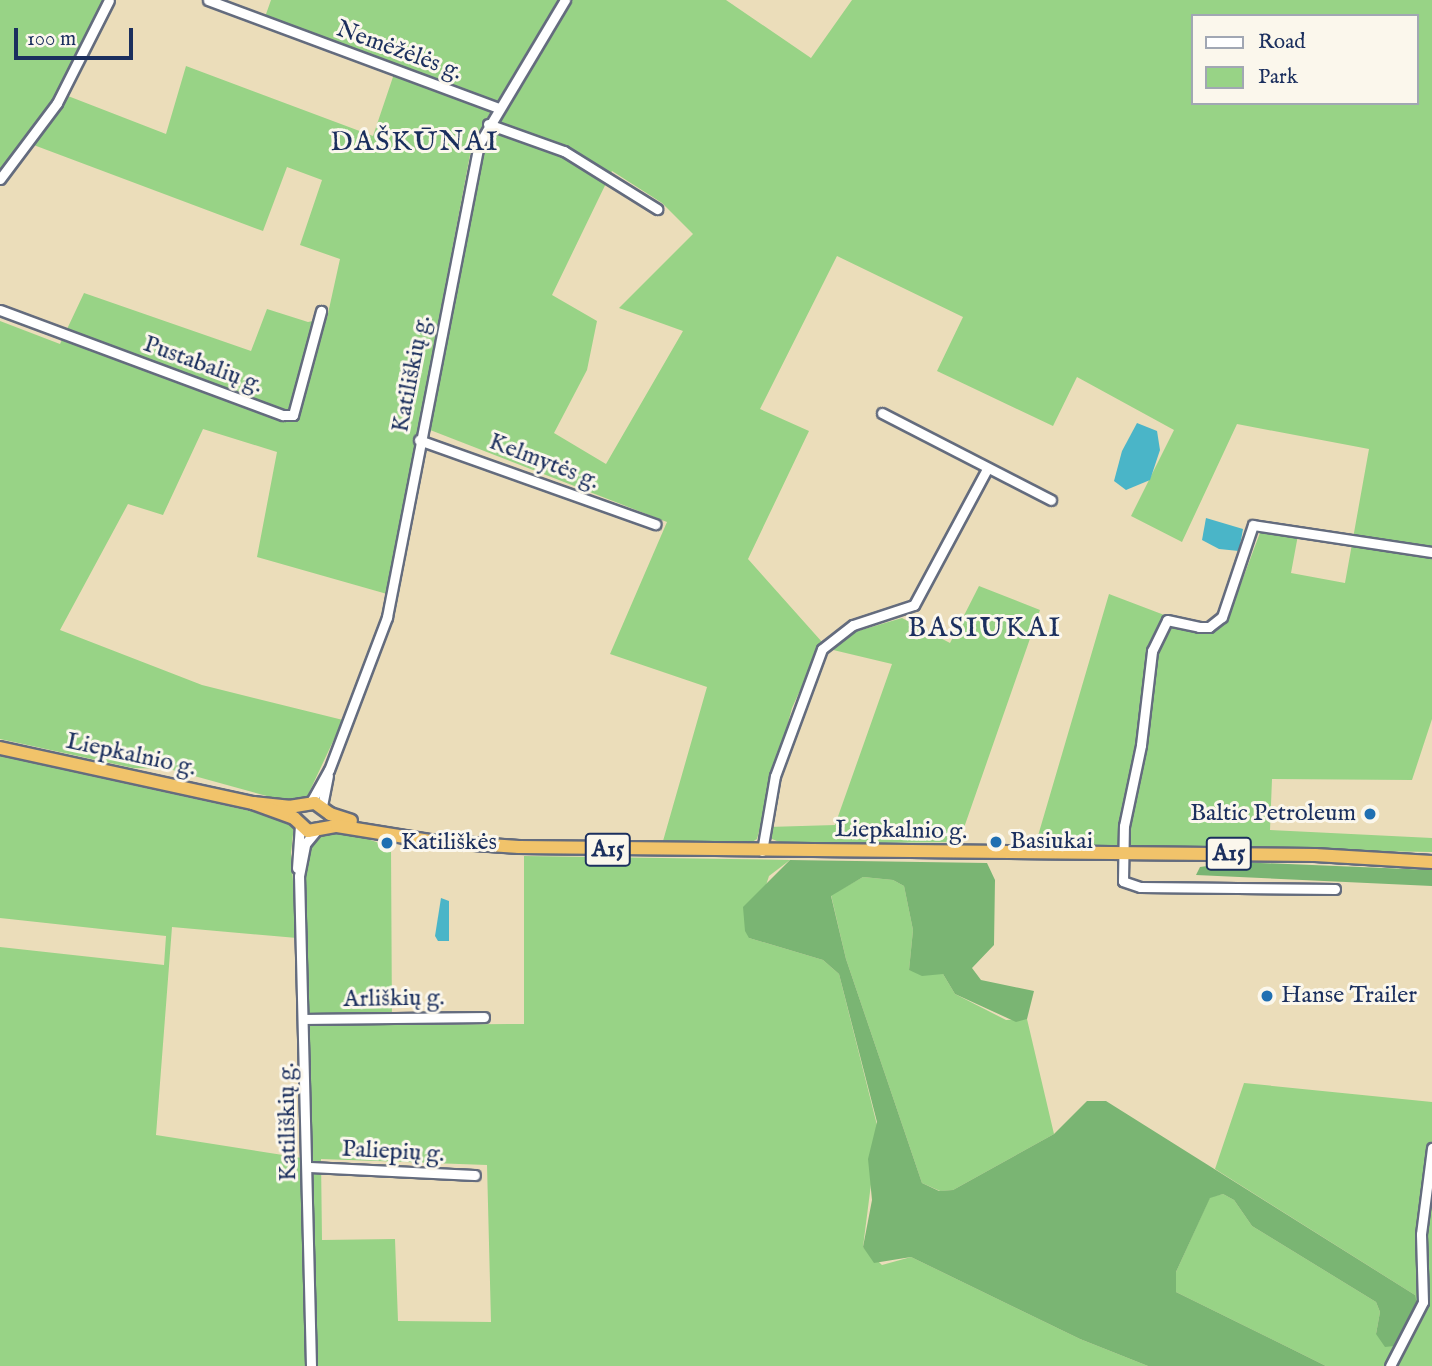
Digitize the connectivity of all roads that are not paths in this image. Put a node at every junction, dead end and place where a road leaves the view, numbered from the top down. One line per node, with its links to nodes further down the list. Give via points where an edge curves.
1 (109, 0): 6 (street, via 57,103)
2 (208, 0): 4 (street, Nemėžėlės g.)
3 (565, 0): 4 (street, Katiliškių g.)
4 (498, 108): 5 (street, Katiliškių g.)
5 (488, 124): 7 (street, via 564,150); 11 (street, Katiliškių g., via 472,166)
6 (0, 179)
7 (657, 209)
8 (0, 310): 9 (street, Pustabalių g., via 283,415 293,415)
9 (321, 311)
10 (882, 413): 12 (street)
11 (419, 440): 14 (street, Kelmytės g.); 18 (street, Katiliškių g., via 387,617)
12 (987, 468): 13 (street); 22 (street, via 914,605 853,625 822,649 778,765)
13 (1051, 500)
14 (655, 524)
15 (1432, 552): 23 (street, via 1253,525 1222,617 1209,627 1167,620 1152,651 1143,734)
16 (0, 748): 17 (highway, Liepkalnio g. / A15)
17 (253, 803): 18 (highway, Liepkalnio g. / A15); 19 (highway, Liepkalnio g. / A15)
18 (315, 806): 19 (highway); 20 (highway); 21 (highway, Liepkalnio g. / A15, via 345,820)
19 (299, 823): 20 (highway, Liepkalnio g. / A15); 25 (street, Katiliškių g.)
20 (320, 829): 21 (highway, Liepkalnio g. / A15); 25 (street, Katiliškių g., via 305,844)
21 (454, 841): 22 (highway, Liepkalnio g. / A15, via 568,849)
22 (762, 851): 23 (highway, Liepkalnio g. / A15)
23 (1121, 853): 24 (highway, Liepkalnio g. / A15, via 1326,855); 26 (street, via 1123,881 1140,887)
24 (1432, 862)
25 (299, 876): 28 (street, Katiliškių g.)
26 (1335, 889)
27 (484, 1017): 28 (street, Arliškių g.)
28 (305, 1019): 30 (street, Katiliškių g.)
29 (1432, 1148): 33 (street, via 1421,1234 1423,1302)
30 (309, 1167): 31 (street, Paliepių g.); 32 (street, Katiliškių g.)
31 (475, 1175)
32 (311, 1366)
33 (1390, 1366)

